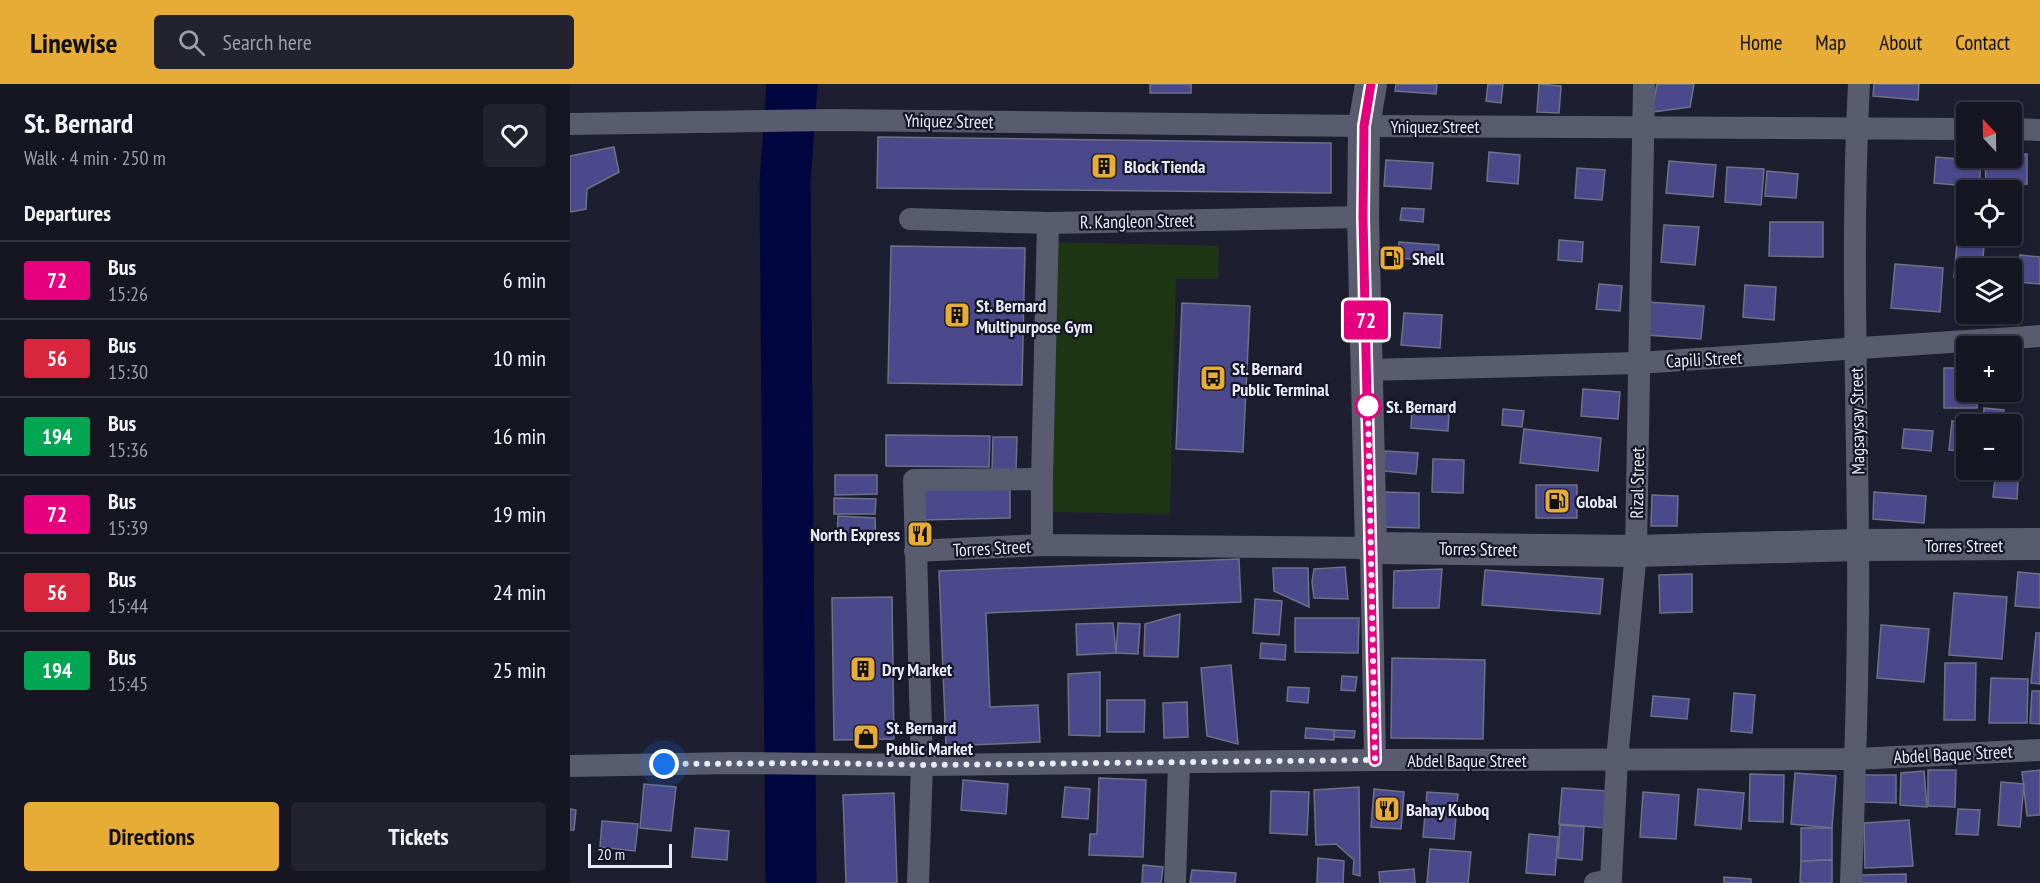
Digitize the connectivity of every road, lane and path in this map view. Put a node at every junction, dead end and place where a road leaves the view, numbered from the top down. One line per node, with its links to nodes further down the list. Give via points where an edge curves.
1 (1371, 84): 5 (street)
2 (1644, 84): 6 (street, Rizal Street)
3 (1859, 84): 7 (street, Magsaysay Street)
4 (570, 124): 5 (street, Yniquez Street, via 831,120)
5 (1364, 126): 6 (street, Yniquez Street); 11 (street)
6 (1642, 126): 7 (street, Yniquez Street); 16 (street, Rizal Street)
7 (1857, 128): 8 (street, Yniquez Street); 15 (street, Magsaysay Street)
8 (1956, 129)
9 (2022, 129): 10 (street)
10 (2040, 130)
11 (1363, 217): 13 (street, R. Kangleon Street); 17 (street)
12 (910, 219): 13 (street, R. Kangleon Street)
13 (1048, 223): 18 (street)
14 (2040, 336): 15 (street, Capili Street)
15 (1856, 350): 16 (street, Capili Street); 21 (street, Magsaysay Street)
16 (1638, 363): 17 (street, Capili Street); 24 (street, Rizal Street)
17 (1367, 370): 22 (street)
18 (1042, 480): 20 (street); 23 (street, via 914,480)
19 (2040, 544): 21 (street, Torres Street)
20 (1042, 545): 22 (street, Torres Street); 23 (street, Torres Street)
21 (1858, 545): 24 (street, Torres Street); 26 (street, Magsaysay Street)
22 (1371, 548): 24 (street, Torres Street); 27 (street)
23 (915, 551): 30 (street)
24 (1636, 551): 28 (street, Rizal Street)
25 (2040, 750): 26 (street, Abdel Baque Street)
26 (1855, 759): 28 (street, Abdel Baque Street); 35 (street, Magsaysay Street)
27 (1375, 760): 28 (street, Abdel Baque Street); 29 (street, Abdel Baque Street)
28 (1617, 760): 32 (street, Rizal Street)
29 (1179, 763): 30 (street, Abdel Baque Street); 34 (street)
30 (922, 765): 31 (street, Abdel Baque Street); 33 (street)
31 (570, 766)
32 (1603, 882)
33 (918, 883)
34 (1175, 883)
35 (1851, 883)

